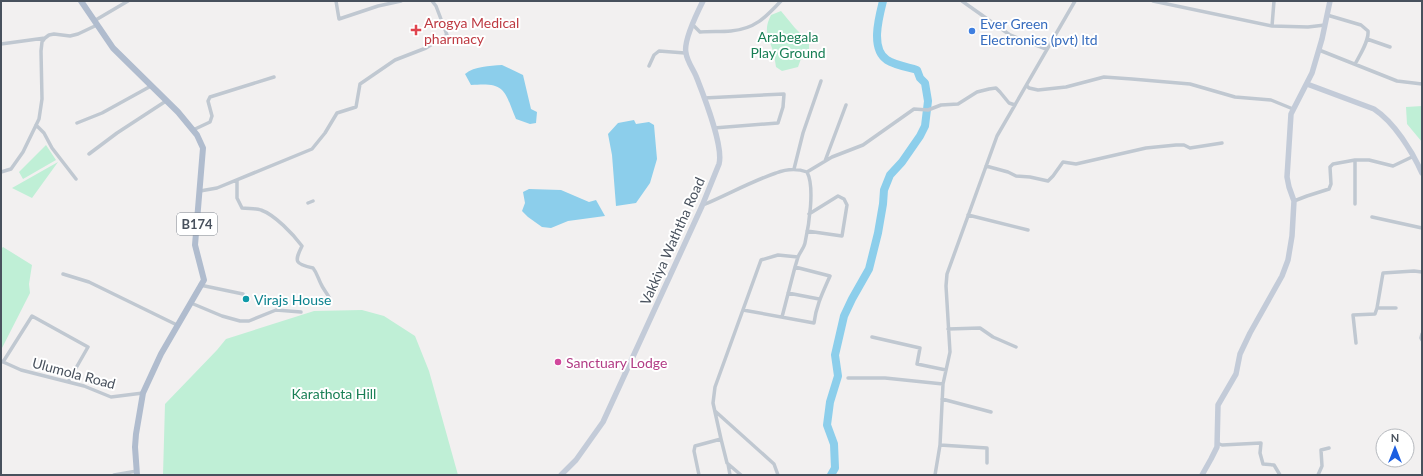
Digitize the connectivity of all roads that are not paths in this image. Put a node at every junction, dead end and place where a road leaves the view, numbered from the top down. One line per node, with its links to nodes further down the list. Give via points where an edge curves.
1 (81, 1): 14 (main road, B174)
2 (128, 1): 14 (street)
3 (336, 1): 4 (street, via 339,19)
4 (401, 1)
5 (432, 1): 53 (street, via 447,35 426,48 395,60 360,84 356,107 337,113 312,149)
6 (703, 1): 15 (street)
7 (781, 1): 15 (street, via 759,23 744,28 700,32)
8 (962, 1): 22 (street, via 1010,35)
9 (1074, 1): 22 (street)
10 (1153, 1): 17 (street)
11 (1274, 1): 17 (street)
12 (1330, 1): 13 (street)
13 (1327, 14): 16 (street); 19 (street, via 1361,25 1368,31)
14 (95, 23): 18 (street, via 78,34 54,34); 31 (main road, B174, via 113,48)
15 (692, 24): 24 (street)
16 (1325, 25): 17 (street); 23 (street)
17 (1272, 26)
18 (45, 38): 20 (street); 39 (street, via 41,51 42,99)
19 (1367, 39): 21 (street); 25 (street)
20 (1, 44)
21 (1390, 47)
22 (1046, 49): 32 (street)
23 (1319, 50): 25 (street); 29 (street)
24 (685, 53): 26 (street, via 659,51); 33 (street, Vakkiya Waththa Road)
25 (1355, 64): 30 (street, via 1397,80)
26 (649, 66)
27 (274, 77): 41 (street, via 210,97 210,122)
28 (821, 81): 48 (street, via 803,133)
29 (1307, 84): 37 (street); 44 (street, via 1380,112)
30 (1422, 84)
31 (151, 86): 34 (main road, B174); 38 (street, via 102,113)
32 (1027, 86): 36 (street); 37 (street, via 1038,90 1066,87 1104,77 1190,84 1235,96 1271,100)
33 (704, 98): 40 (street, Vakkiya Waththa Road); 40 (street, via 784,94 778,123)
34 (166, 101): 41 (main road, B174); 43 (street)
35 (846, 105): 46 (street)
36 (1015, 105): 46 (street, via 1009,104 996,88 977,92 958,104 941,105 926,110 914,109 863,144); 47 (street, via 997,136)
37 (1293, 109): 56 (street, via 1287,177)
38 (77, 123)
39 (36, 125): 49 (street, via 23,152 11,169); 52 (street)
40 (714, 128): 59 (street, Vakkiya Waththa Road, via 721,158)
41 (193, 130): 54 (main road, B174, via 203,148)
42 (1222, 143): 47 (street, via 1190,148 1176,145 1146,148 1076,164 1063,162 1048,181 1016,176)
43 (89, 154)
44 (1414, 156): 45 (street, via 1393,166 1369,160); 51 (street)
45 (1354, 160): 56 (street, via 1333,164 1330,167 1329,189); 58 (street)
46 (825, 161): 50 (street)
47 (986, 166): 61 (street)
48 (794, 170): 50 (street); 59 (street, via 777,172)
49 (1, 172)
50 (807, 172): 60 (street, via 810,178)
51 (1422, 173)
52 (76, 179)
53 (237, 180): 54 (street, via 217,188); 73 (street, via 237,198 242,208 271,214 297,239 302,246 296,257 297,262 313,268)
54 (199, 191): 70 (main road, B174, via 195,245 204,280)
55 (313, 201): 57 (street)
56 (1294, 201): 98 (street, via 1288,260 1240,354 1236,374 1218,405)
57 (308, 203)
58 (1355, 204)
59 (702, 206): 105 (street, Vakkiya Waththa Road, via 603,422 576,460)
60 (809, 214): 65 (street); 65 (street, via 838,196 844,199 847,205 842,236)
61 (968, 215): 64 (street); 82 (street, via 946,274)
62 (1372, 216): 63 (street)
63 (1422, 228)
64 (1028, 230)
65 (807, 231): 66 (street, via 805,244)
66 (798, 257): 67 (street); 78 (street, via 778,254 761,260)
67 (795, 267): 71 (street); 74 (street, via 830,276)
68 (1422, 272): 76 (street, via 1383,273)
69 (63, 274): 81 (street, via 89,282)
70 (200, 286): 72 (street); 75 (main road, B174)
71 (788, 293): 74 (street); 80 (street)
72 (243, 294)
73 (330, 299)
74 (819, 299): 80 (street, via 814,324)
75 (190, 303): 79 (street, via 240,321 248,321 276,310); 81 (main road, B174)
76 (1378, 308): 77 (street); 86 (street, via 1375,314 1353,314)
77 (1396, 308)
78 (743, 310): 80 (street); 95 (street, via 714,387)
79 (301, 312)
80 (782, 317)
81 (177, 325): 93 (main road, B174)
82 (948, 329): 87 (street, via 980,328); 89 (street, via 951,344)
83 (1422, 334): 85 (street)
84 (872, 337): 89 (street, via 920,348 917,364)
85 (1422, 340)
86 (1356, 343)
87 (1016, 347)
88 (2, 361): 91 (street, Ulumola Road, via 21,370); 91 (street, via 32,316 88,347)
89 (946, 370): 92 (street)
90 (848, 378): 92 (street, via 885,378)
91 (68, 382): 93 (street, Ulumola Road, via 111,396)
92 (943, 384): 94 (street)
93 (143, 393): 103 (main road, B174, via 135,447)
94 (942, 399): 96 (street); 99 (street)
95 (715, 411): 97 (street); 109 (street, via 774,464)
96 (990, 412)
97 (721, 439): 102 (street); 106 (street, via 695,446)
98 (1217, 443): 111 (street); 112 (street, via 1260,443 1263,464 1274,465)
99 (940, 445): 101 (street, via 987,448); 110 (street)
100 (1329, 448): 113 (street, via 1321,450 1322,466)
101 (987, 462)
102 (727, 463): 107 (street); 108 (street)
103 (137, 473): 104 (street)
104 (114, 475)
105 (561, 475)
106 (699, 475)
107 (730, 475)
108 (741, 475)
109 (778, 475)
110 (935, 475)
111 (1202, 475)
112 (1280, 475)
113 (1318, 475)

